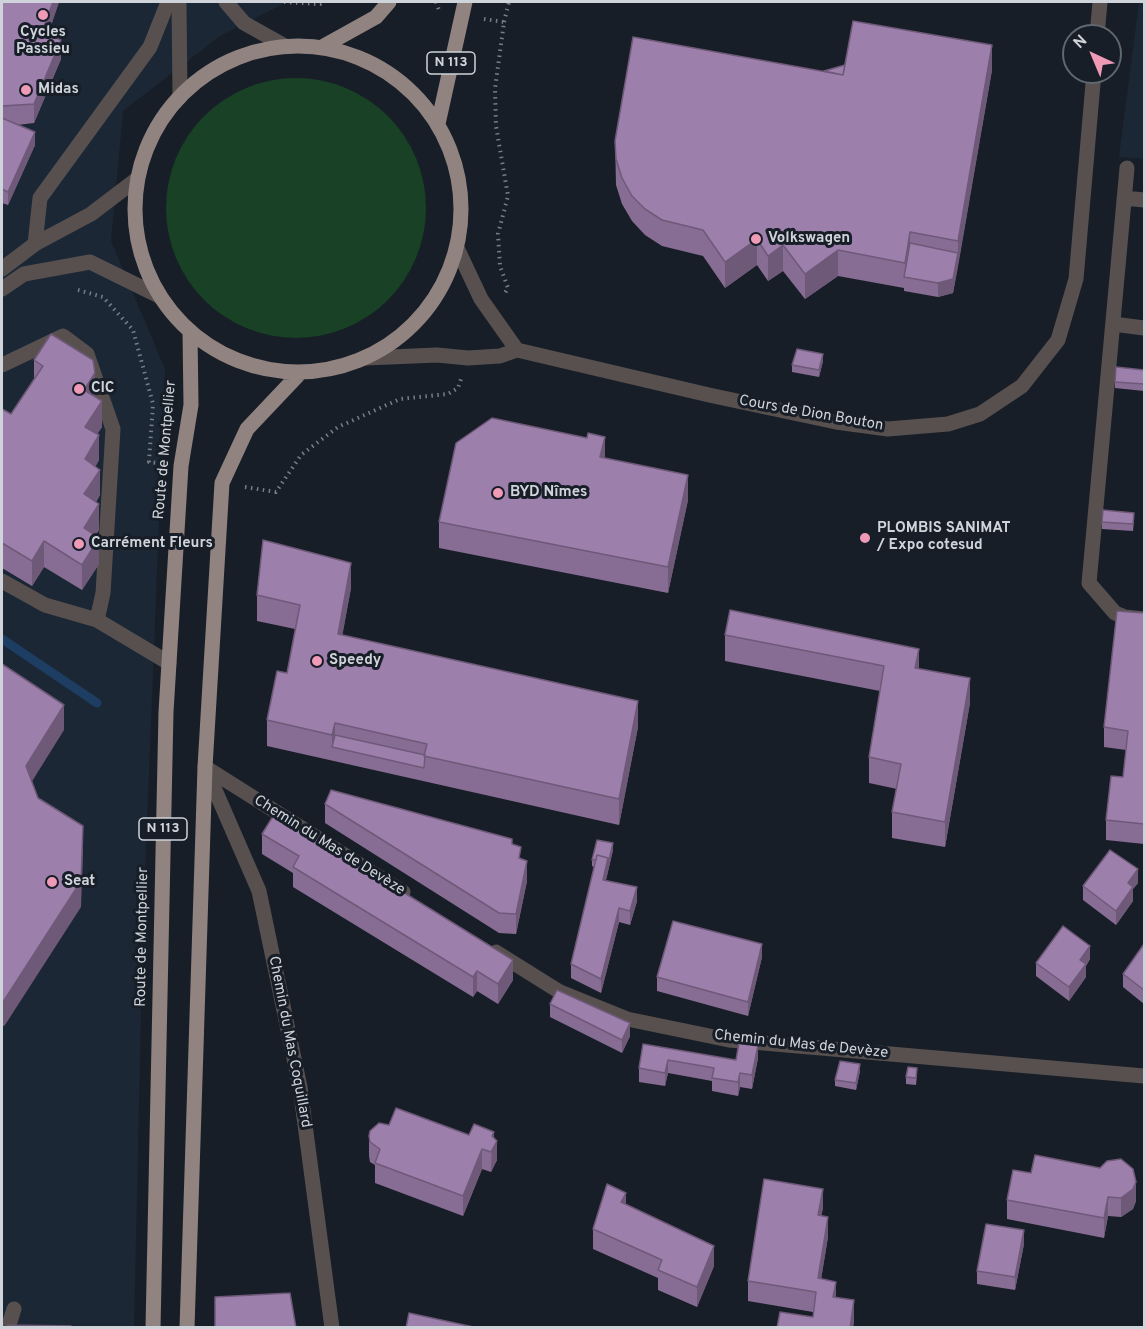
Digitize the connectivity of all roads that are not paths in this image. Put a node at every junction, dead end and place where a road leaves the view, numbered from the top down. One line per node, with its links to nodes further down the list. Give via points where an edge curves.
1 (168, 2): 17 (street, via 150,47 40,198)
2 (179, 2): 11 (street)
3 (226, 2): 8 (street, via 244,23)
4 (389, 2): 9 (main road, via 376,18)
5 (465, 2): 12 (main road, N 113)
6 (1100, 2): 7 (street)
7 (1098, 24)
8 (285, 46): 9 (main road); 11 (main road, via 256,51 229,62 202,77)
9 (322, 47): 12 (main road, via 367,61 407,87)
10 (1093, 84): 25 (street, Cours de Dion Bouton, via 1076,279 1058,340 1022,386 980,414 948,424 888,429 836,422)
11 (180, 97): 14 (main road, via 159,124)
12 (438, 124): 18 (main road, via 457,170 461,221)
13 (1127, 168): 15 (street)
14 (137, 179): 17 (street, via 91,214); 21 (main road, via 139,248)
15 (1124, 198): 16 (street); 22 (street)
16 (1144, 200)
17 (35, 244): 19 (street)
18 (457, 248): 25 (street, via 482,299); 26 (main road, via 441,288 412,327)
19 (2, 269)
20 (2, 289): 21 (street, via 24,274 90,262)
21 (159, 296): 24 (main road)
22 (1113, 324): 23 (street); 30 (street, via 1089,583 1115,613)
23 (1144, 328)
24 (190, 332): 28 (main road, via 218,352 248,365); 32 (main road, Route de Montpellier / N 113, via 191,405 182,466)
25 (517, 350): 26 (street, Cours de Dion Bouton, via 500,356 468,358)
26 (366, 358): 28 (main road, via 334,369)
27 (2, 366): 31 (street, via 63,336 87,354 112,429)
28 (300, 373): 33 (main road, N 113, via 247,429 222,483)
29 (2, 581): 31 (street, via 45,605)
30 (1144, 619)
31 (97, 620): 32 (street)
32 (169, 663): 39 (main road, Route de Montpellier / N 113)
33 (205, 767): 34 (street, Chemin du Mas de Devèze); 40 (main road, N 113); 41 (street, Chemin du Mas Coquillard, via 259,891 300,1087)
34 (412, 898)
35 (481, 942): 36 (street, Chemin du Mas de Devèze, via 560,992 627,1019 729,1040)
36 (1144, 1076)
37 (14, 1309): 38 (street)
38 (8, 1328)
39 (153, 1328)
40 (187, 1328)
41 (332, 1328)

